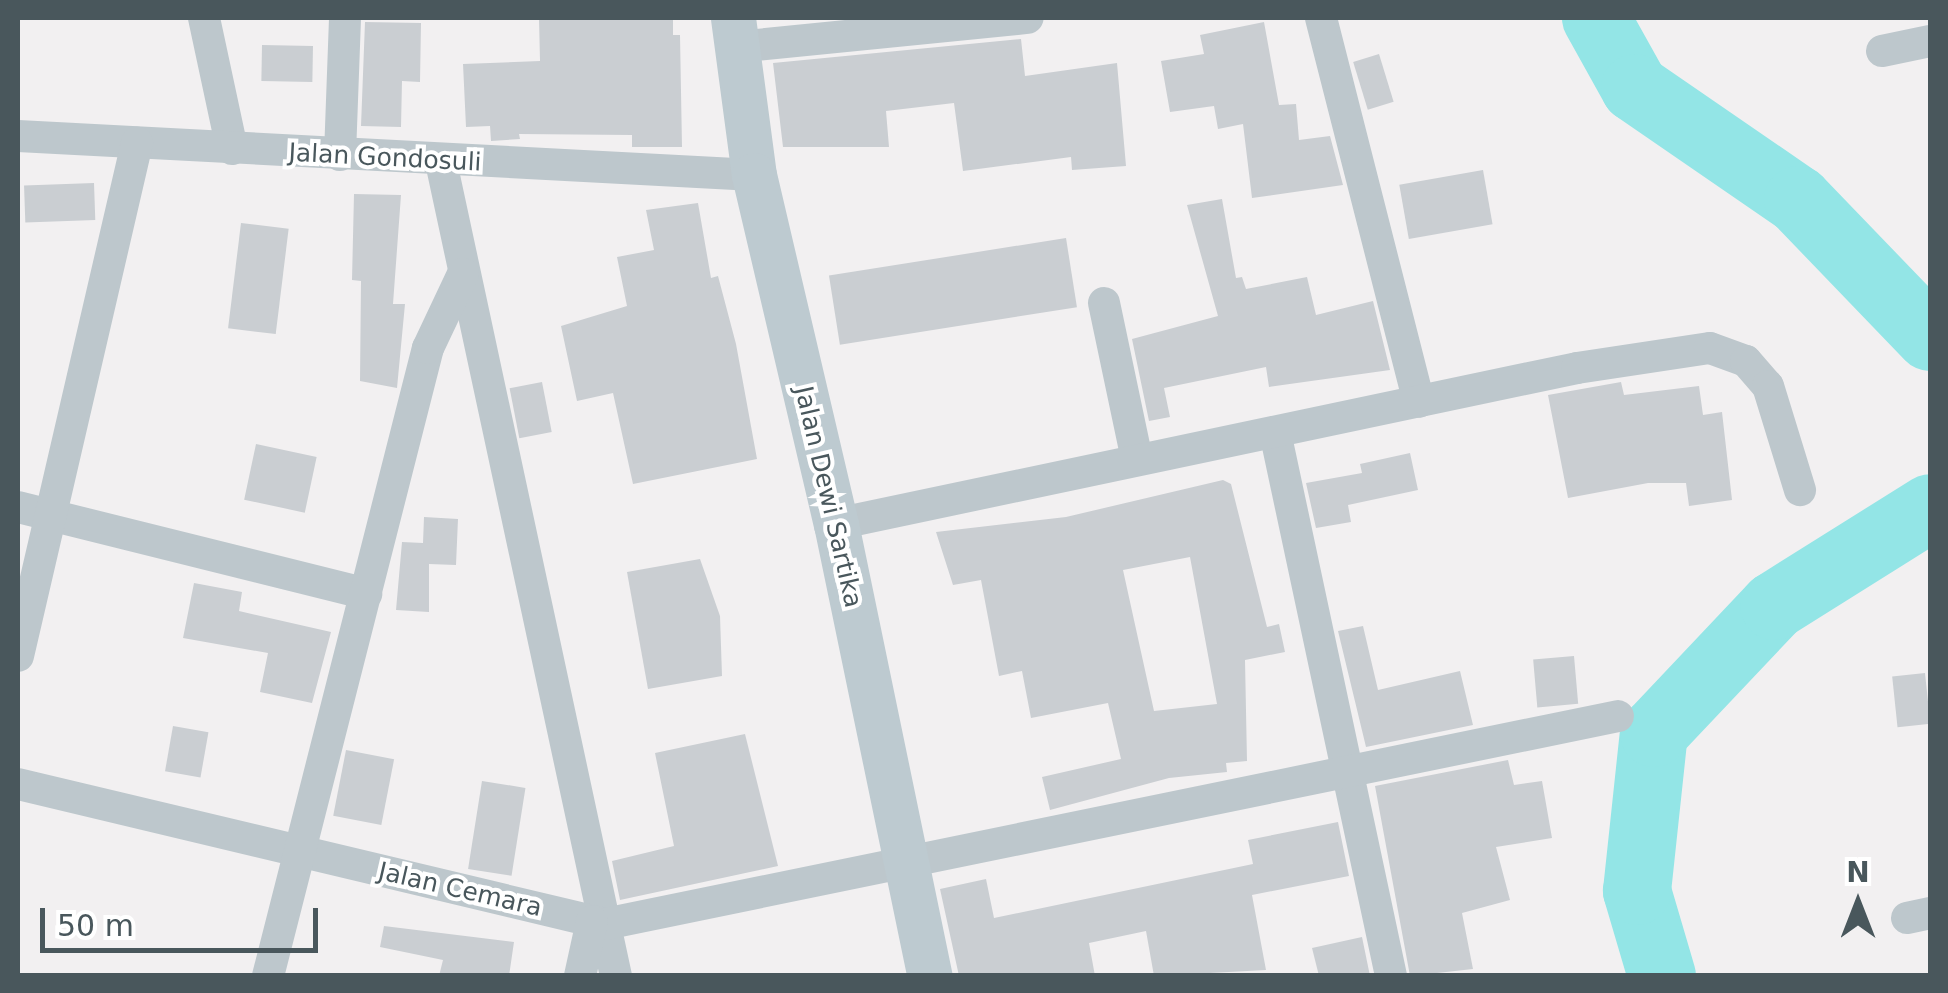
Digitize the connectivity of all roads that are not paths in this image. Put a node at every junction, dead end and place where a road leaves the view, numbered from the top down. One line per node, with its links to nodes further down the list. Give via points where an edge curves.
1 (204, 18): 10 (street)
2 (345, 18): 11 (street)
3 (1028, 18): 5 (street)
4 (1321, 18): 16 (street)
5 (735, 32): 13 (main road, Jalan Dewi Sartika)
6 (1930, 42): 7 (street)
7 (1882, 52)
8 (18, 136): 9 (street, Jalan Gondosuli)
9 (137, 143): 10 (street, Jalan Gondosuli); 21 (street)
10 (232, 149): 11 (street, Jalan Gondosuli)
11 (340, 155): 12 (street, Jalan Gondosuli)
12 (440, 162): 13 (street, Jalan Gondosuli); 14 (street)
13 (754, 174): 22 (main road, Jalan Dewi Sartika)
14 (463, 274): 23 (street, via 428,348); 30 (street)
15 (1104, 302): 18 (street)
16 (1418, 402): 17 (street); 19 (street, via 1710,348 1746,361 1768,386)
17 (1275, 432): 18 (street); 26 (street)
18 (1138, 460): 22 (street)
19 (1800, 490)
20 (18, 507): 21 (street)
21 (54, 517): 23 (street); 24 (street)
22 (836, 524): 29 (main road, Jalan Dewi Sartika)
23 (366, 594): 28 (street)
24 (18, 656)
25 (1618, 716): 26 (street, Jalan Cemara)
26 (1344, 772): 29 (street, Jalan Cemara); 35 (street)
27 (18, 784): 28 (street, Jalan Cemara)
28 (299, 852): 30 (street, Jalan Cemara); 31 (street)
29 (906, 867): 30 (street, Jalan Cemara); 34 (main road, Jalan Dewi Sartika)
30 (598, 922): 32 (street); 33 (street)
31 (268, 976)
32 (580, 976)
33 (616, 976)
34 (930, 976)
35 (1391, 976)

